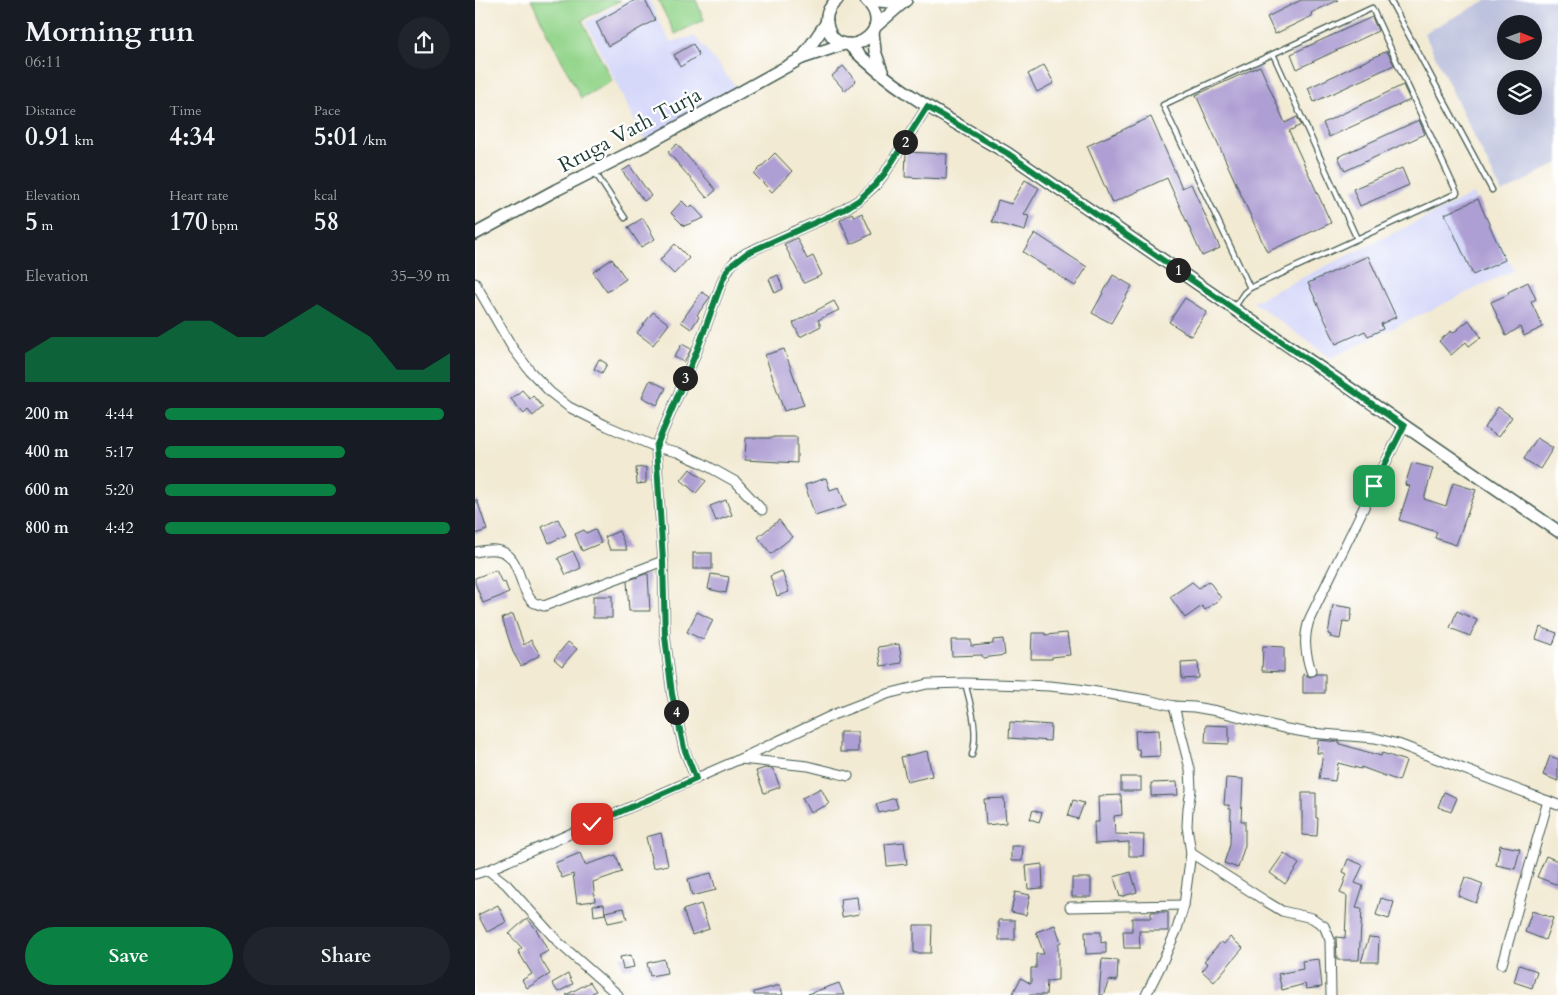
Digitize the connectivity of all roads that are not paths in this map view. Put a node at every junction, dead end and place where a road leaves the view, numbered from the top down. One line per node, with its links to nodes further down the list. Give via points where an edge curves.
1 (867, 0): 5 (street, Rruga Vath Turja, via 876,17); 5 (street, Rruga Vath Turja, via 906,0)
2 (1390, 0): 12 (lane)
3 (834, 1): 4 (street, Rruga Vath Turja)
4 (827, 22): 6 (street, via 829,32); 8 (street, Rruga Vath Turja)
5 (874, 29): 6 (street, Rruga Vath Turja, via 863,42); 9 (street, via 875,51)
6 (846, 44): 8 (street, Rruga Vath Turja); 9 (street)
7 (1273, 54): 15 (lane); 15 (lane, via 1372,8 1457,193); 17 (lane, via 1163,105)
8 (802, 58): 11 (street, Rruga Vath Turja)
9 (883, 75): 10 (street)
10 (927, 107): 18 (street, via 1007,153); 20 (street, via 885,173 863,196 843,210 747,253 729,267)
11 (594, 170): 13 (lane); 14 (street, Rruga Vath Turja)
12 (1492, 190)
13 (625, 218)
14 (475, 234)
15 (1357, 239): 17 (lane)
16 (475, 282): 20 (street, via 512,348 550,392 569,407)
17 (1250, 288): 18 (lane)
18 (1233, 308): 19 (street)
19 (1404, 426): 22 (street); 25 (street, via 1310,618 1305,639)
20 (656, 447): 21 (street, via 677,452 736,482); 24 (street)
21 (762, 510)
22 (1558, 531)
23 (475, 552): 24 (street, via 495,550 505,553 513,561 533,602 544,606)
24 (663, 561): 31 (street, via 665,636 672,694 684,748)
25 (1311, 670)
26 (965, 683): 27 (street, via 1078,689); 28 (lane, via 975,728); 29 (street, via 927,684 887,694 835,714)
27 (1174, 706): 32 (street, via 1217,711 1310,733 1375,738); 34 (street, via 1190,769 1187,826)
28 (972, 755)
29 (740, 759): 30 (street, via 808,766); 31 (street)
30 (848, 776)
31 (696, 779): 35 (street)
32 (1548, 801): 33 (street); 39 (street)
33 (1558, 805)
34 (1191, 853): 37 (street); 42 (street, via 1282,911 1312,918 1324,926 1330,940)
35 (488, 870): 36 (street); 40 (street, via 506,884 559,944)
36 (475, 874)
37 (1184, 906): 38 (street); 41 (street, via 1177,929)
38 (1070, 907)
39 (1502, 964)
40 (618, 995)
41 (1146, 995)
42 (1331, 995)

